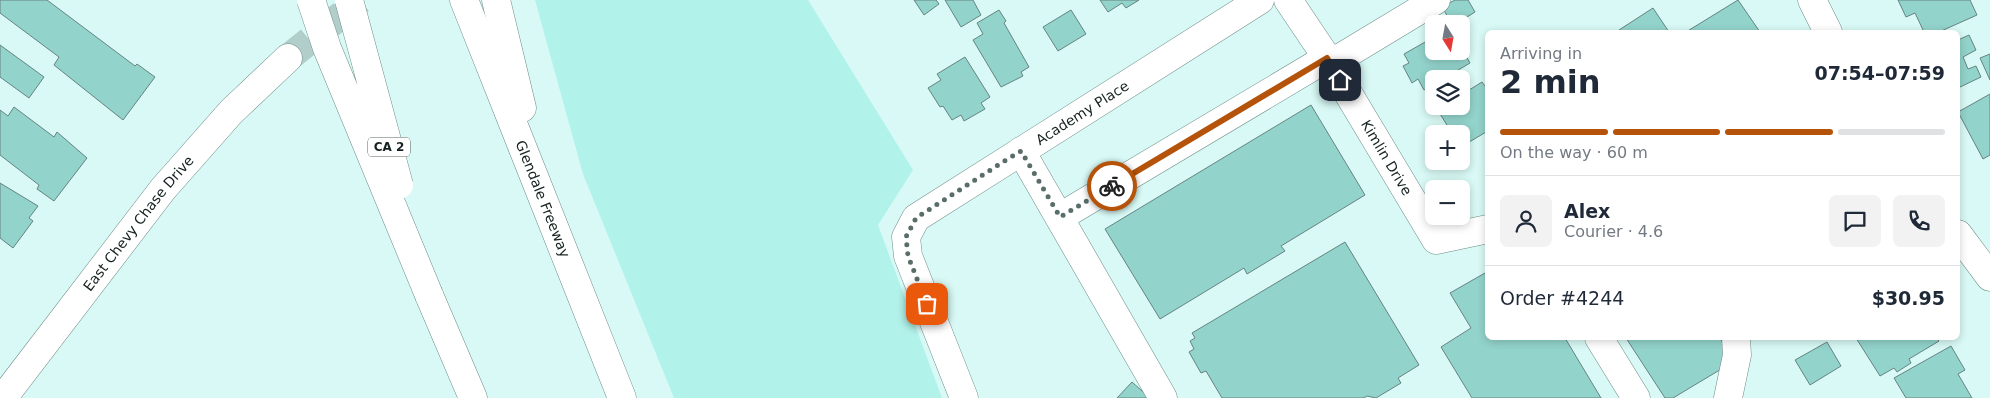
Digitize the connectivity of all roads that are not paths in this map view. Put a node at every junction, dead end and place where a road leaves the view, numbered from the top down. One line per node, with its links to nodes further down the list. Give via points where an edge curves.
1 (311, 0): 18 (main road, bridge, via 327,48)
2 (349, 0): 18 (main road, CA 2, bridge)
3 (464, 0): 13 (main road, Glendale Freeway)
4 (496, 0): 13 (main road)
5 (1260, 0): 12 (main road, Academy Place)
6 (1288, 0): 11 (main road, Kimlin Drive)
7 (1436, 0): 11 (main road)
8 (1812, 0): 9 (main road)
9 (1827, 30)
10 (288, 58): 21 (main road, East Chevy Chase Drive, via 230,112 168,182)
11 (1328, 61): 14 (main road); 15 (main road, Kimlin Drive, via 1436,240)
12 (1021, 151): 14 (main road); 24 (main road, Academy Place, via 916,218 906,237 908,256)
13 (544, 197): 23 (main road, Glendale Freeway)
14 (1060, 217): 25 (main road)
15 (1485, 230)
16 (1960, 237): 17 (main road)
17 (1990, 277)
18 (429, 295): 22 (main road, CA 2)
19 (1600, 340): 26 (main road)
20 (1736, 340): 27 (main road, via 1737,355)
21 (4, 390)
22 (473, 398)
23 (622, 398)
24 (964, 398)
25 (1163, 398)
26 (1636, 398)
27 (1728, 398)

